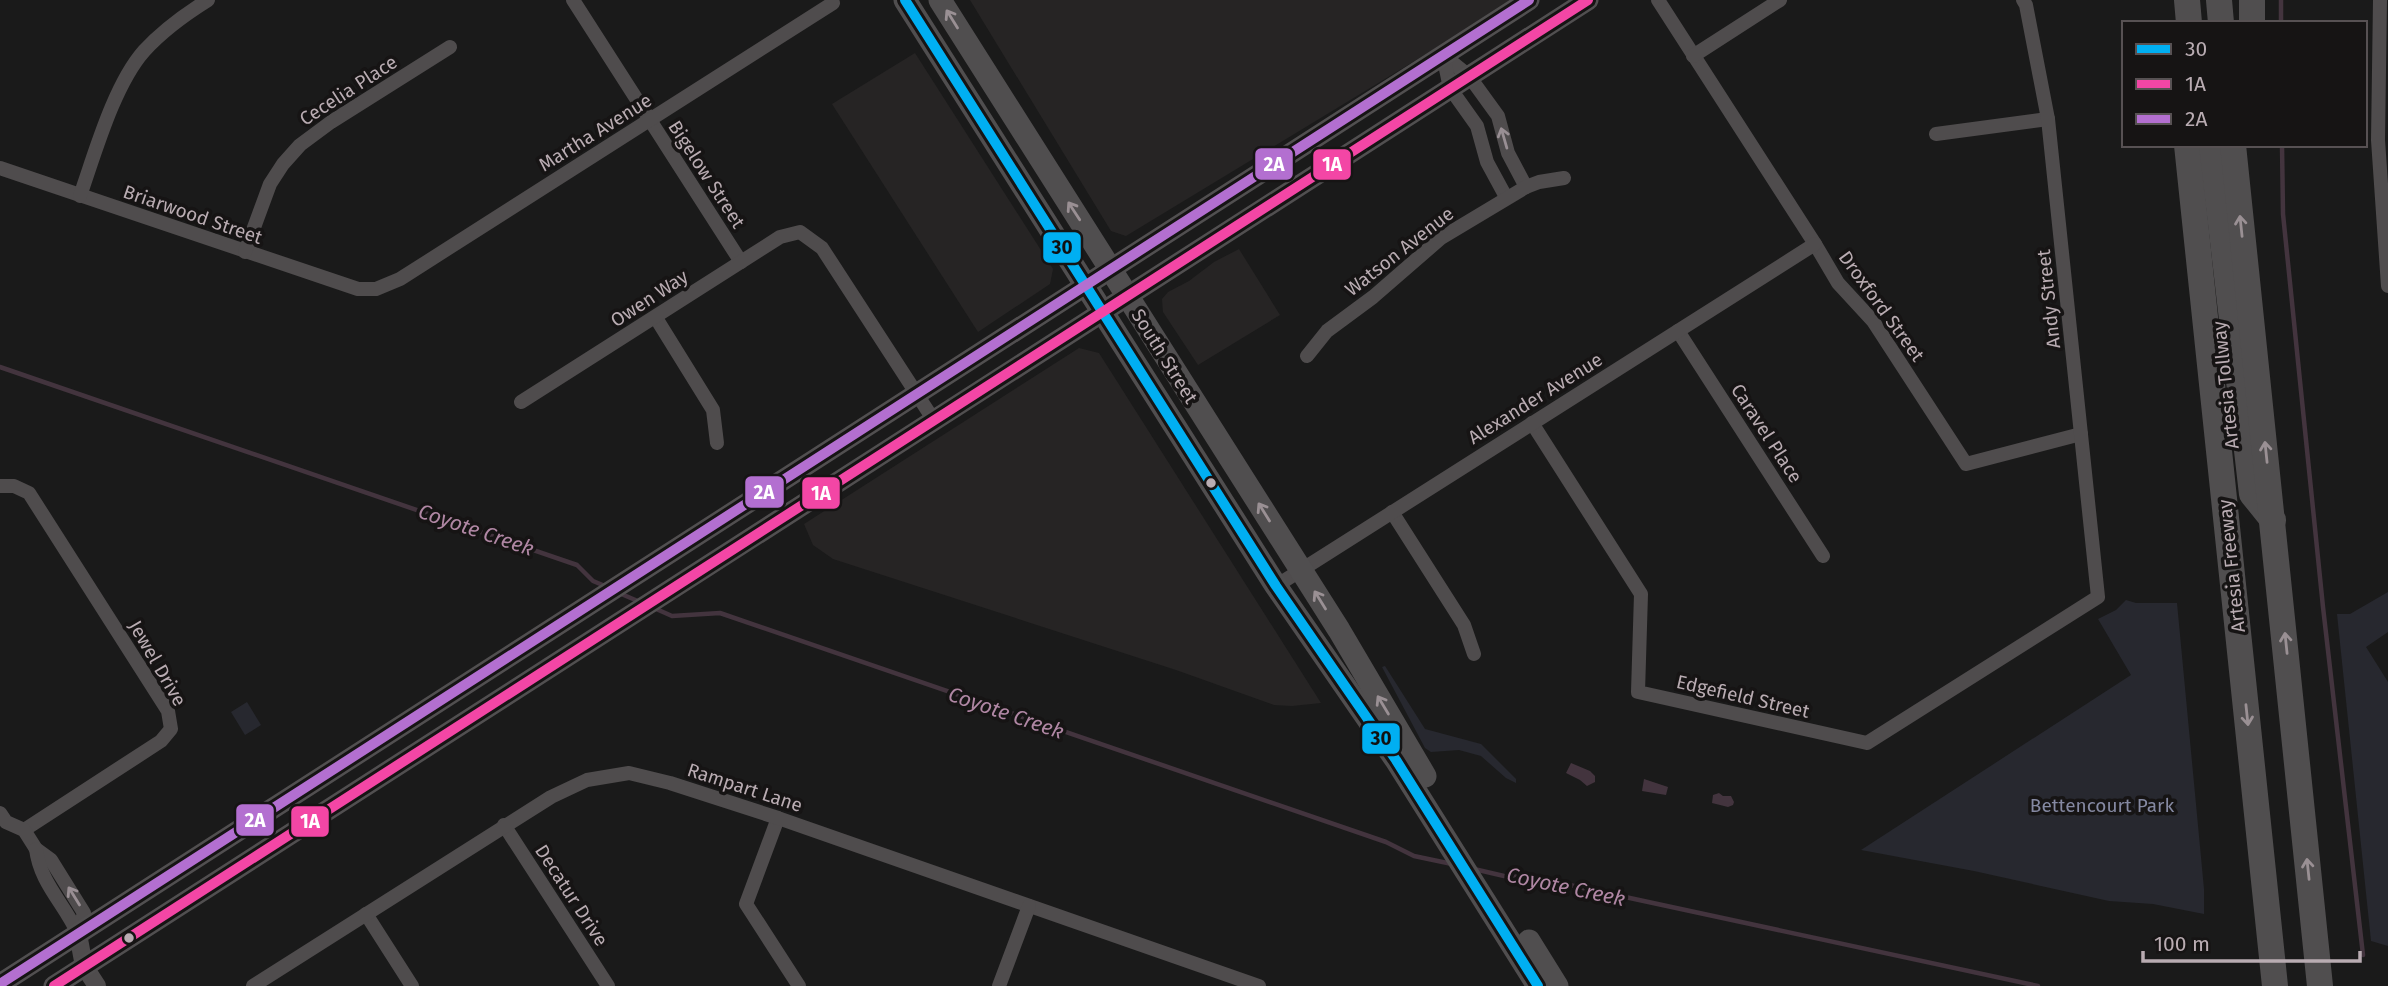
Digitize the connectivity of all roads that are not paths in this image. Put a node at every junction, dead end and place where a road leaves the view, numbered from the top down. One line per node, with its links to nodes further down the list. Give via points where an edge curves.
1 (208, 0): 40 (street, via 174,21 142,53 114,101)
2 (573, 0): 28 (street, Bigelow Street)
3 (905, 0): 46 (main road, South Street)
4 (940, 0): 45 (main road, South Street, one-way to 4)
5 (1529, 0): 23 (main road)
6 (1588, 0): 25 (main road)
7 (1658, 0): 24 (street, Droxford Street)
8 (1780, 0): 24 (street)
9 (2023, 0): 27 (street, Andy Street)
10 (2172, 0): 17 (highway)
11 (2187, 0): 18 (highway)
12 (2199, 0): 19 (highway)
13 (2219, 0): 20 (highway)
14 (2252, 0): 21 (highway)
15 (2380, 0): 30 (street)
16 (834, 3): 28 (street, Martha Avenue)
17 (2174, 21)
18 (2189, 21)
19 (2200, 21)
20 (2221, 21)
21 (2252, 21)
22 (450, 47): 43 (street, Cecelia Place, via 300,145 270,184)
23 (1443, 55): 25 (street); 26 (street); 45 (main road)
24 (1693, 56): 42 (street, Droxford Street)
25 (1469, 76): 26 (main road); 39 (street, one-way to 25, via 1508,153 1498,116)
26 (1450, 88): 41 (street, via 1477,126 1487,162); 49 (main road)
27 (2048, 119): 29 (street); 58 (street, Andy Street)
28 (650, 120): 44 (street, Bigelow Street); 48 (street, Martha Avenue, via 400,279)
29 (1936, 134)
30 (2383, 140): 47 (street)
31 (2187, 147): 67 (highway, Artesia Freeway)
32 (2201, 147): 67 (highway, Artesia Tollway, via 2247,600)
33 (2212, 147): 62 (highway, Artesia Tollway, via 2252,494)
34 (2233, 147): 38 (highway)
35 (2245, 147): 38 (highway)
36 (0, 168): 40 (street, Briarwood Street)
37 (1564, 178): 39 (street, Watson Avenue)
38 (2237, 186): 62 (highway, one-way to 38)
39 (1526, 187): 41 (street, Watson Avenue)
40 (79, 196): 43 (street, Briarwood Street)
41 (1506, 197): 53 (street, Watson Avenue, via 1441,238 1327,331)
42 (1815, 244): 52 (street, Alexander Avenue); 58 (street, Droxford Street, via 1838,283 1873,321 1966,464)
43 (245, 252): 48 (street, Briarwood Street, via 358,289)
44 (741, 262): 51 (street, Owen Way); 54 (street, Owen Way, via 780,237 800,232 822,248)
45 (1111, 269): 46 (main road); 49 (main road, South Street)
46 (1086, 285): 50 (main road, South Street); 54 (main road)
47 (2388, 286)
48 (376, 289)
49 (1127, 295): 50 (main road); 64 (main road, South Street, one-way to 49)
50 (1102, 311): 56 (main road); 65 (main road, South Street)
51 (656, 318): 55 (street, Owen Way); 59 (street, via 713,410)
52 (1678, 331): 57 (street, Alexander Avenue); 63 (street, Caravel Place)
53 (1307, 356)
54 (917, 394): 56 (street); 76 (main road)
55 (521, 402)
56 (933, 419): 78 (main road)
57 (1532, 423): 61 (street, Alexander Avenue); 66 (street, Edgefield Street, via 1641,594 1639,692 1867,743)
58 (2081, 434): 66 (street, Andy Street)
59 (717, 443)
60 (0, 486): 73 (street, Jewel Drive, via 29,493 168,711 171,729 161,741)
61 (1392, 512): 64 (street, Alexander Avenue); 68 (street, via 1464,625)
62 (2273, 520): 91 (highway, one-way to 62)
63 (1823, 556)
64 (1301, 570): 65 (street, Alexander Avenue); 69 (main road, South Street, one-way to 64)
65 (1276, 586): 69 (main road, South Street)
66 (2098, 597)
67 (2237, 622): 90 (highway, Artesia Freeway, one-way to 90)
68 (1474, 654)
69 (1407, 762): 77 (main road)
70 (0, 813): 73 (street, via 6,822)
71 (778, 818): 72 (street, Rampart Lane, via 629,773 587,780); 74 (street, Rampart Lane); 85 (street, via 746,904)
72 (505, 825): 75 (street, Rampart Lane); 84 (street, Decatur Drive)
73 (24, 830): 76 (street, via 36,849 51,860 84,913)
74 (1029, 906): 86 (street); 87 (street, Rampart Lane)
75 (366, 914): 82 (street, Rampart Lane); 83 (street)
76 (78, 934): 78 (street); 79 (main road)
77 (1529, 955): 88 (main road); 89 (main road)
78 (84, 966): 80 (main road); 81 (street)
79 (0, 984)
80 (54, 986)
81 (97, 986)
82 (253, 986)
83 (412, 986)
84 (608, 986)
85 (799, 986)
86 (999, 986)
87 (1259, 986)
88 (1538, 986)
89 (1557, 986)
90 (2275, 986)
91 (2320, 986)

